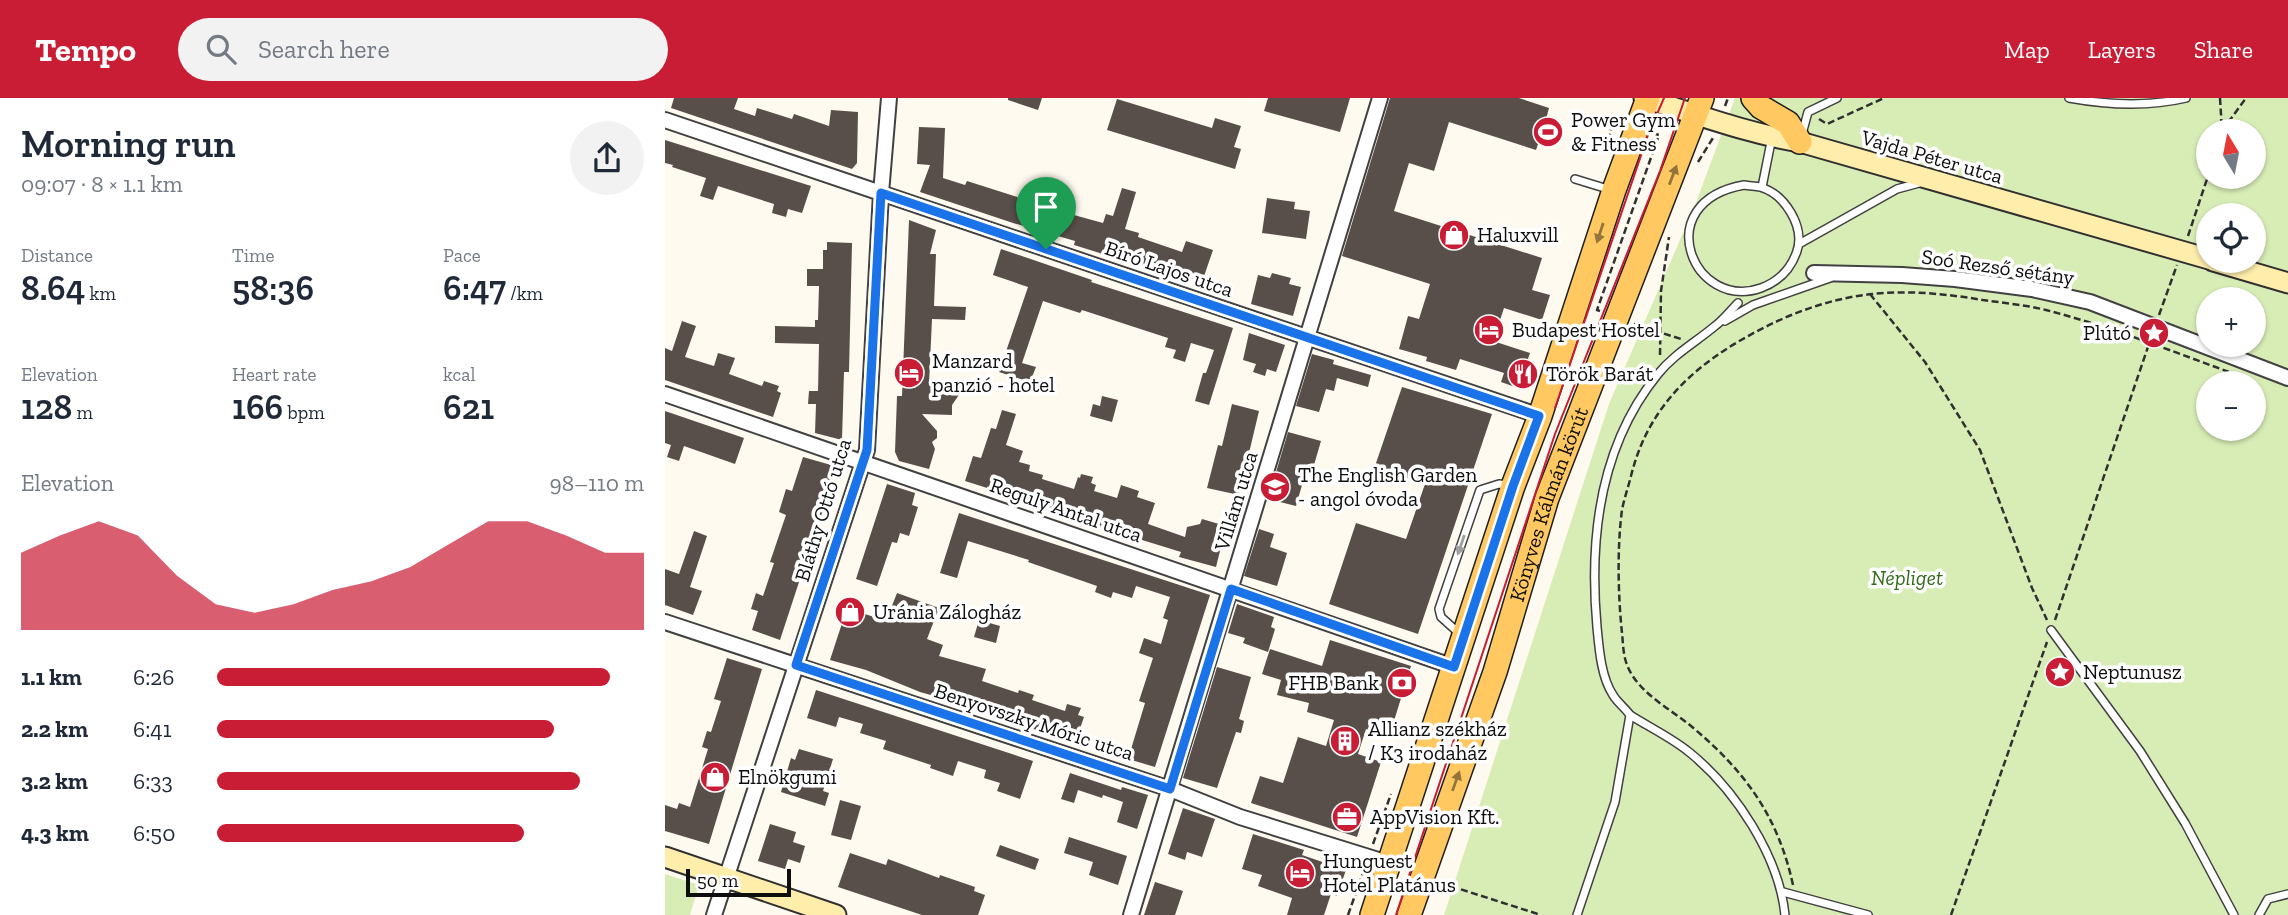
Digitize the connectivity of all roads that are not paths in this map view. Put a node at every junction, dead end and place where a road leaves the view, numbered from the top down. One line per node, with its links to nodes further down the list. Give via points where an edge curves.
1 (889, 98): 16 (street, Bláthy Ottó utca)
2 (1380, 98): 25 (street, Villám utca)
3 (1646, 98): 8 (street, Vajda Péter utca); 15 (main road, Könyves Kálmán körút)
4 (1753, 98): 11 (main road, via 1788,123)
5 (1837, 98): 11 (lane, via 1808,112)
6 (2069, 98): 7 (lane, via 2111,105)
7 (2186, 98)
8 (1698, 107): 10 (street, Vajda Péter utca, via 1719,123); 48 (main road, Könyves Kálmán körút, one-way to 8, via 1495,672 1546,498)
9 (665, 120): 16 (street, Bíró Lajos utca)
10 (1772, 137): 11 (street, Vajda Péter utca); 14 (lane)
11 (1800, 142): 13 (street, Vajda Péter utca)
12 (1575, 179): 15 (lane)
13 (1929, 180): 17 (lane, via 1896,189); 18 (street, Vajda Péter utca)
14 (1762, 187): 17 (lane, via 1789,208); 17 (lane, via 1727,188 1695,212 1689,230 1691,253 1702,273 1735,292 1756,289 1774,283 1793,265)
15 (1614, 190): 28 (main road, Könyves Kálmán körút, one-way to 28)
16 (881, 193): 25 (street, Bíró Lajos utca); 29 (street, Bláthy Ottó utca, via 867,450)
17 (1799, 244)
18 (2196, 256)
19 (2255, 273): 22 (street, Vajda Péter utca)
20 (1814, 274): 21 (street, Soó Rezső sétány)
21 (1845, 274): 24 (lane, via 1753,305); 26 (street, Soó Rezső sétány, via 1955,279 2078,299)
22 (2288, 283)
23 (1738, 303): 24 (lane)
24 (1716, 326): 37 (lane, via 1658,373 1612,455 1596,534 1594,596 1599,649 1612,694)
25 (1308, 338): 28 (street, Bíró Lajos utca); 31 (street, Villám utca)
26 (2288, 378)
27 (665, 394): 29 (street, Reguly Antal utca)
28 (1539, 416): 30 (main road, Könyves Kálmán körút)
29 (862, 463): 31 (street, Reguly Antal utca); 35 (street, Bláthy Ottó utca)
30 (1513, 486): 34 (main road, Könyves Kálmán körút); 34 (lane, one-way to 34, via 1499,484 1480,490 1439,609 1441,617)
31 (1231, 589): 36 (street, Reguly Antal utca); 38 (street, Villám utca)
32 (665, 622): 35 (street, Benyovszky Móric utca)
33 (2051, 630): 52 (lane, via 2140,751)
34 (1463, 637): 36 (main road, Könyves Kálmán körút)
35 (796, 665): 38 (street, Benyovszky Móric utca); 41 (street, Bláthy Ottó utca)
36 (1454, 667): 40 (main road, Könyves Kálmán körút)
37 (1630, 715): 42 (lane, via 1689,751 1724,787 1766,850); 49 (lane, via 1615,802)
38 (1170, 789): 40 (street, Benyovszky Móric utca, via 1240,817); 46 (street, Villám utca)
39 (665, 857): 41 (street)
40 (1388, 863): 47 (main road, Könyves Kálmán körút)
41 (726, 878): 44 (street, Bláthy Ottó utca); 45 (street)
42 (1783, 892): 50 (lane); 51 (lane)
43 (2288, 894): 53 (lane, via 2268,899)
44 (714, 915)
45 (836, 915)
46 (1131, 915)
47 (1372, 915)
48 (1409, 915)
49 (1577, 915)
50 (1785, 915)
51 (1868, 915)
52 (2234, 915)
53 (2259, 915)

